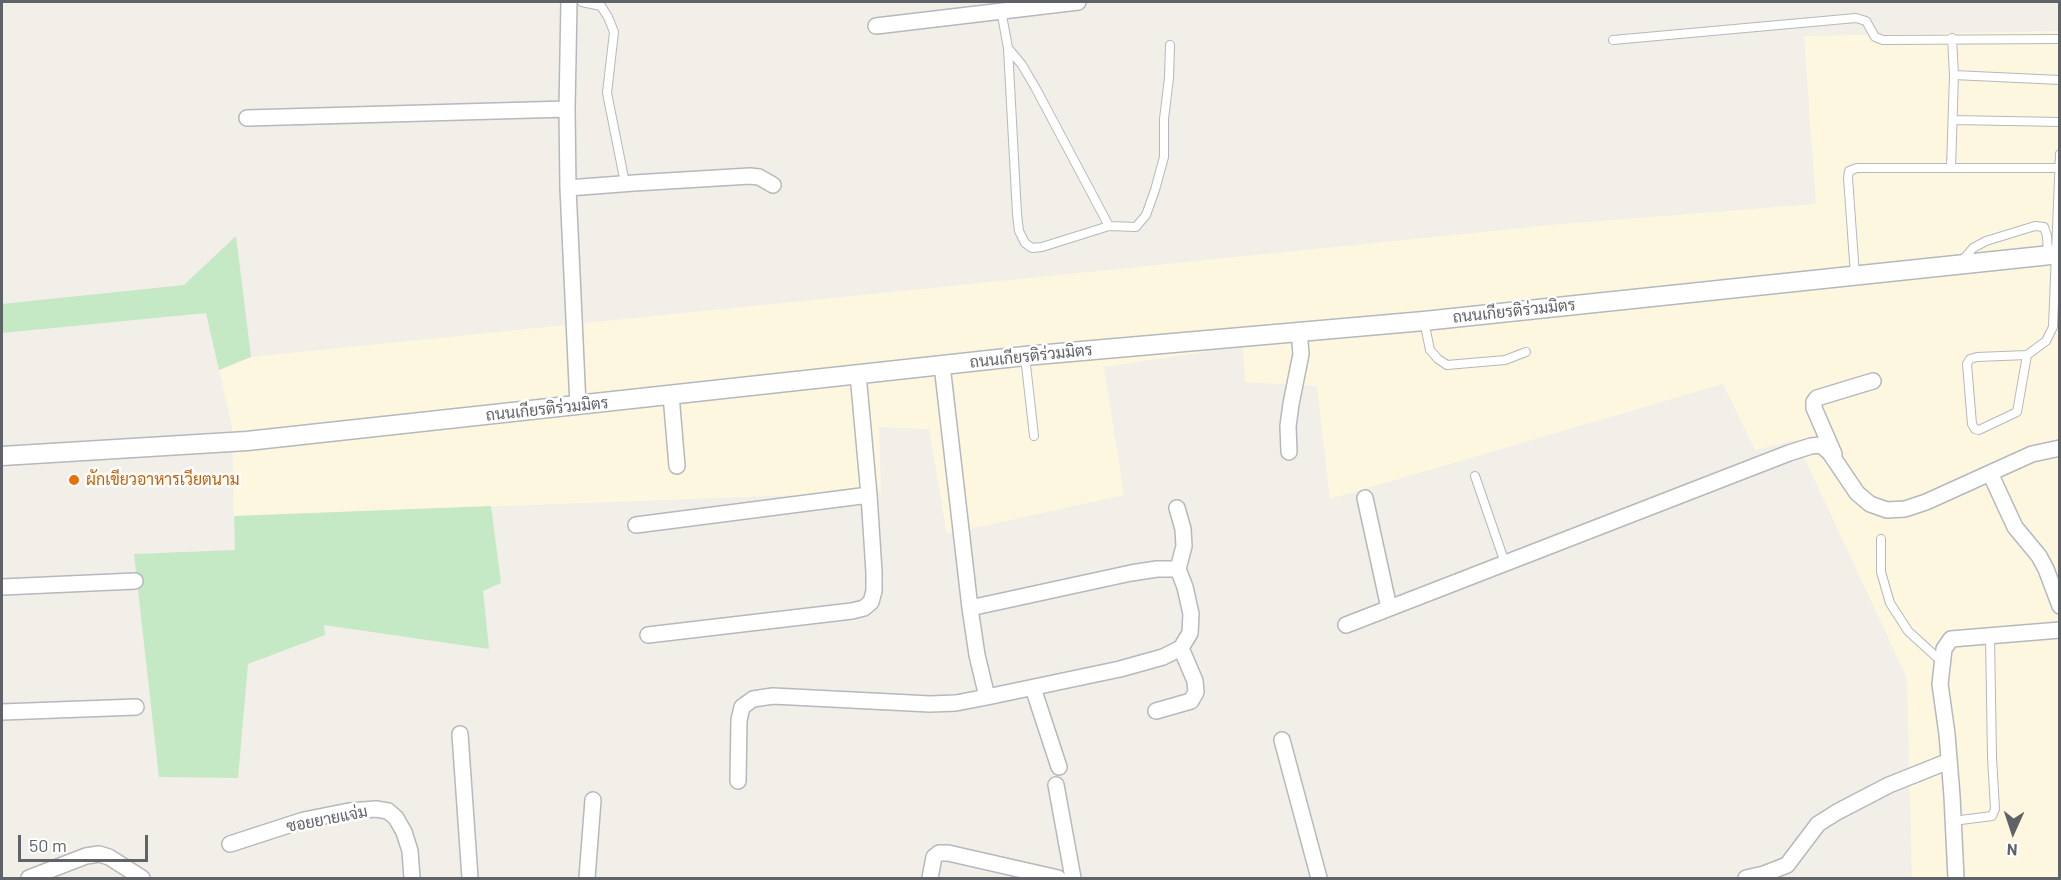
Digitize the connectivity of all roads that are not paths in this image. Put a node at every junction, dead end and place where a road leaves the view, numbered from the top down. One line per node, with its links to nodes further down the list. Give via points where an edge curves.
1 (569, 2): 13 (street)
2 (582, 2): 20 (lane, via 601,6 614,32 607,93)
3 (1078, 2): 4 (street)
4 (1001, 10): 5 (street); 10 (lane)
5 (876, 27)
6 (1952, 38): 7 (lane); 8 (lane, via 1879,39 1866,21 1856,18); 11 (lane)
7 (2060, 39)
8 (1613, 40)
9 (1170, 45): 23 (lane, via 1164,157 1155,190 1146,215 1136,227)
10 (1008, 48): 23 (lane, via 1035,87); 23 (lane, via 1017,214 1025,243 1032,248 1042,247)
11 (1954, 75): 12 (lane); 15 (lane)
12 (2060, 80)
13 (567, 109): 14 (street); 22 (street)
14 (247, 118)
15 (1953, 120): 16 (lane); 18 (lane)
16 (2060, 122)
17 (2060, 154): 19 (lane)
18 (1951, 168): 19 (lane); 26 (lane, via 1849,171)
19 (2059, 168): 24 (lane)
20 (625, 183): 21 (street, via 750,176); 22 (street)
21 (773, 185)
22 (568, 188): 36 (street)
23 (1109, 226)
24 (2055, 255): 25 (street, ถนนเกียรติร่วมมิตร); 25 (lane, via 2044,227 2036,226 1973,248); 30 (lane, via 2053,327 2046,341)
25 (1960, 264): 26 (street, ถนนเกียรติร่วมมิตร)
26 (1856, 275): 27 (street, ถนนเกียรติร่วมมิตร)
27 (1424, 321): 28 (street, ถนนเกียรติร่วมมิตร); 29 (lane, via 1430,350 1447,365 1505,360)
28 (1299, 331): 31 (street, ถนนเกียรติร่วมมิตร); 39 (street, via 1301,354 1288,426)
29 (1526, 352)
30 (2027, 355): 30 (lane, via 2017,412 1975,429 1967,364 1970,359)
31 (1025, 356): 32 (street, ถนนเกียรติร่วมมิตร); 37 (lane)
32 (942, 365): 33 (street, ถนนเกียรติร่วมมิตร); 55 (street)
33 (858, 374): 35 (street, ถนนเกียรติร่วมมิตร); 45 (street)
34 (1873, 381): 41 (street, via 1814,402)
35 (671, 395): 36 (street, ถนนเกียรติร่วมมิตร); 42 (street)
36 (578, 406): 40 (street, ถนนเกียรติร่วมมิตร, via 247,441)
37 (1034, 436)
38 (2060, 448): 43 (street, via 2032,454)
39 (1289, 452)
40 (2, 456)
41 (1839, 465): 43 (street, via 1857,494 1869,504 1887,510 1905,509); 50 (street, via 1821,445 1811,446)
42 (677, 466)
43 (1990, 473): 54 (street, via 2015,527 2046,569)
44 (1475, 476): 50 (lane)
45 (870, 495): 48 (street); 59 (street, via 874,591 864,608)
46 (1365, 498): 56 (street)
47 (1177, 508): 51 (street, via 1184,546)
48 (636, 525)
49 (1881, 539): 62 (lane, via 1881,572 1890,603 1908,631)
50 (1505, 563): 56 (street)
51 (1178, 569): 55 (street, via 1131,573); 61 (street, via 1191,614 1190,633)
52 (135, 581): 53 (street)
53 (2, 587)
54 (2060, 606)
55 (970, 608): 64 (street)
56 (1389, 608): 57 (street)
57 (1346, 625)
58 (2060, 630): 60 (street)
59 (648, 635)
60 (1990, 636): 62 (street, via 1951,639 1944,649); 75 (lane, via 1995,808 1992,816)
61 (1181, 648): 63 (street, via 1120,669); 66 (street, via 1196,692 1191,701)
62 (1943, 663): 70 (street, via 1940,684)
63 (1033, 688): 64 (street); 71 (street)
64 (987, 697): 72 (street, via 930,704 773,696 753,699 742,707 739,720)
65 (136, 707): 67 (street)
66 (1156, 711)
67 (2, 712)
68 (460, 735): 80 (street)
69 (1281, 740): 85 (street)
70 (1949, 761): 75 (street); 86 (street, via 1889,785 1837,812 1818,824 1787,865)
71 (1059, 767)
72 (738, 781)
73 (1056, 784): 84 (street)
74 (593, 800): 81 (street)
75 (1953, 820): 87 (street)
76 (230, 844): 79 (street, ซอยยายแจ่ม, via 304,820 349,811 388,811 404,832)
77 (29, 879): 78 (street, via 99,854)
78 (142, 879)
79 (412, 879)
80 (471, 879)
81 (587, 879)
82 (930, 879): 83 (street, via 934,856 948,853)
83 (1058, 879)
84 (1073, 879)
85 (1319, 879)
86 (1746, 879)
87 (1956, 879)

